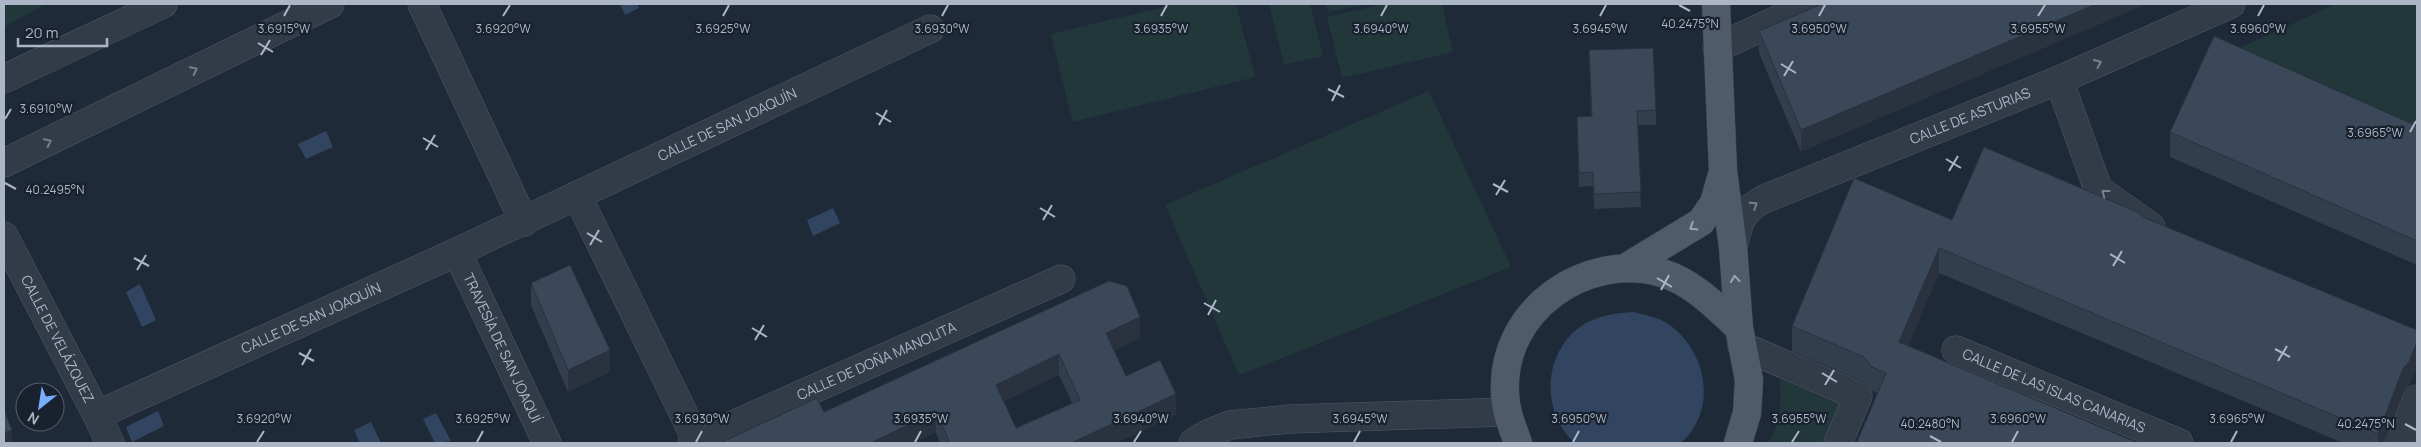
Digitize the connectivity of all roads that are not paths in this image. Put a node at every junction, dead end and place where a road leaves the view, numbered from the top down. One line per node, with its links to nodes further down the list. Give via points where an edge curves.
1 (163, 4): 9 (street)
2 (330, 4): 11 (street, one-way to 2)
3 (422, 4): 14 (street)
4 (1716, 4): 8 (main road)
5 (1811, 4): 8 (street)
6 (2232, 4): 10 (street, CALLE DE ASTURIAS, one-way to 6)
7 (930, 29): 13 (street, CALLE DE SAN JOAQUÍN)
8 (1717, 48): 12 (main road)
9 (4, 79)
10 (2059, 80): 16 (street, one-way to 10, via 2153,229 2098,188); 17 (street, CALLE DE ASTURIAS, one-way to 10, via 1741,218 1747,209 1764,199)
11 (4, 163)
12 (1723, 171): 17 (main road); 19 (main road, one-way to 19, via 1714,203 1701,222)
13 (577, 195): 14 (street, CALLE DE SAN JOAQUÍN); 26 (street)
14 (524, 222): 18 (street, CALLE DE SAN JOAQUÍN)
15 (4, 236): 25 (street, CALLE DE VELÁZQUEZ)
16 (2171, 236)
17 (1733, 247): 21 (main road, one-way to 17)
18 (457, 252): 25 (street, CALLE DE SAN JOAQUÍN); 28 (street, TRAVESÍA DE SAN JOAQUÍ)
19 (1625, 268): 21 (main road, via 1663,273 1697,290); 24 (main road, via 1589,274 1556,290 1534,310 1518,334 1508,362 1504,391)
20 (1061, 279): 26 (street, CALLE DE DOÑA MANOLITA)
21 (1740, 337): 31 (main road, via 1749,380 1747,414); 32 (street, via 1858,396)
22 (1956, 350): 33 (street, CALLE DE LAS ISLAS CANARIAS)
23 (2417, 399): 34 (street)
24 (1507, 412): 29 (street, via 1290,419 1230,425); 30 (main road)
25 (97, 415): 27 (street, CALLE DE VELÁZQUEZ)
26 (695, 442)
27 (110, 443)
28 (547, 443)
29 (1194, 443)
30 (1518, 443)
31 (1738, 443)
32 (1838, 443)
33 (2179, 443)
34 (2399, 443)

